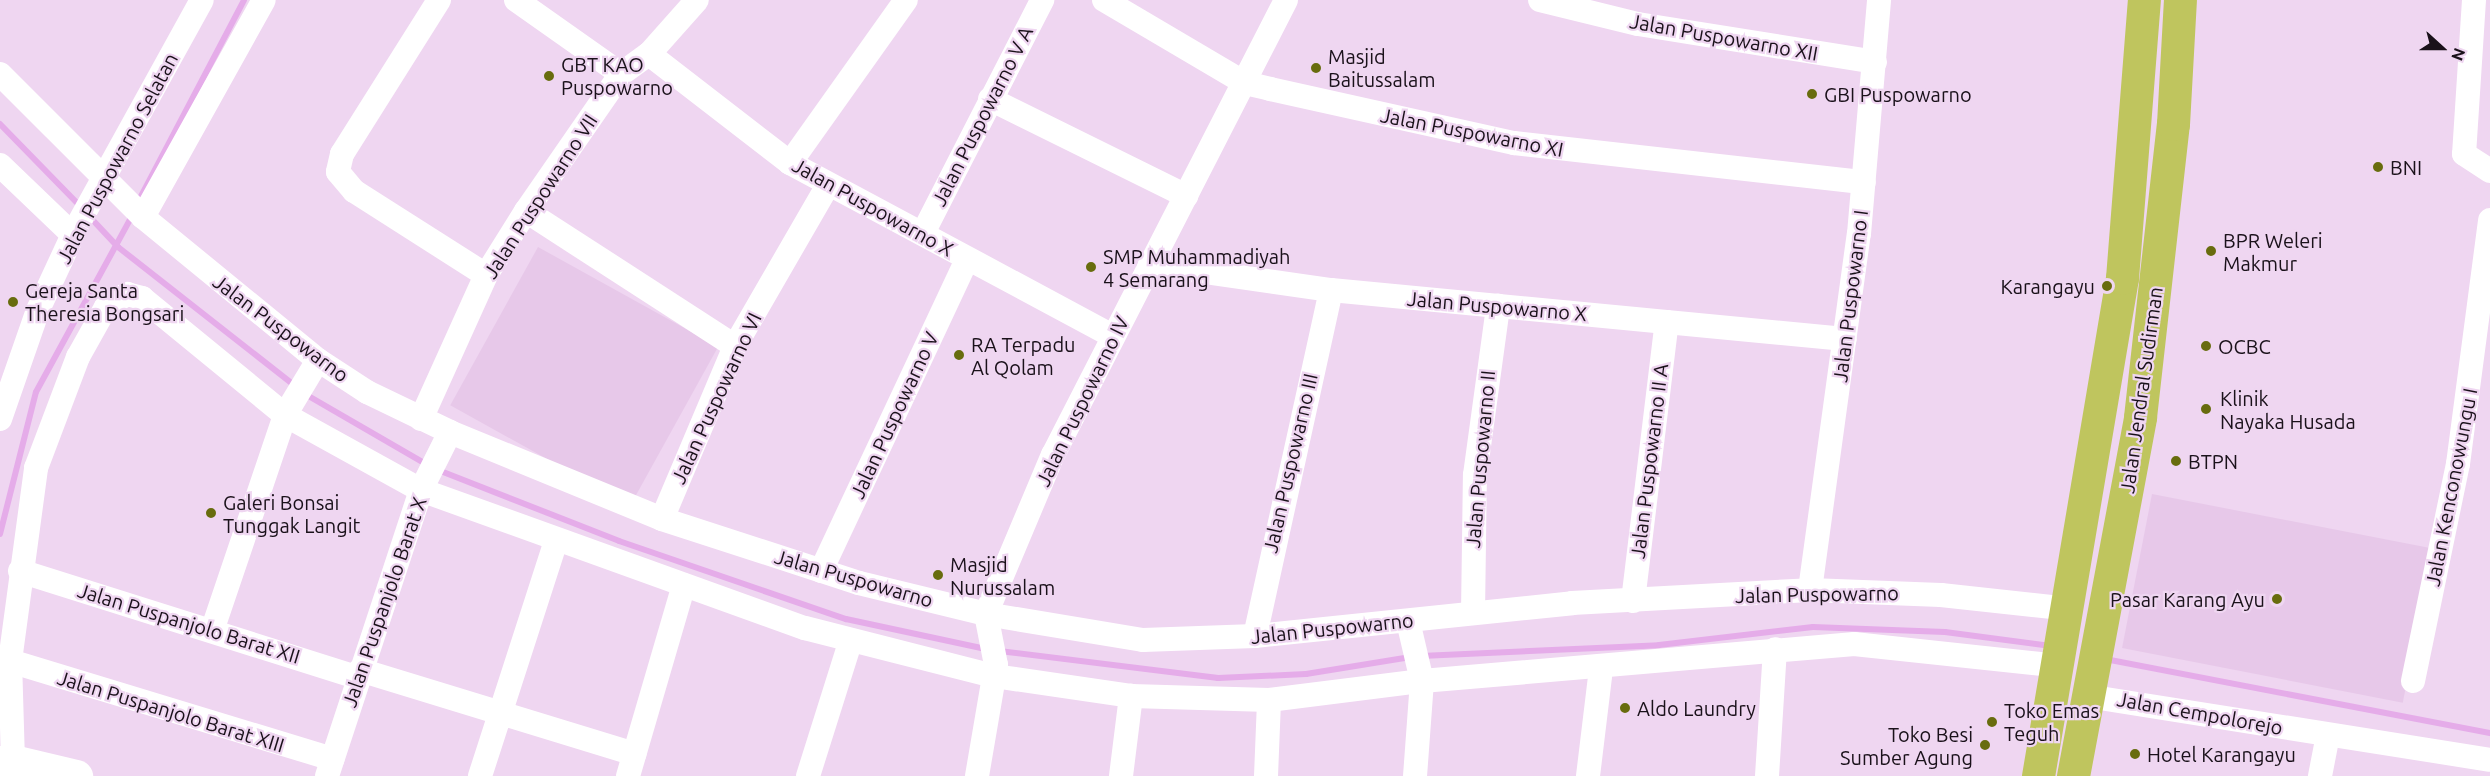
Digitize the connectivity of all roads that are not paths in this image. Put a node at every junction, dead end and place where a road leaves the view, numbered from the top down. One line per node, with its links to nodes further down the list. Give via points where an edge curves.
1 (202, 0): 25 (street, Jalan Puspowarno Selatan)
2 (264, 0): 29 (street)
3 (439, 0): 35 (street, via 342,154 338,172 354,191)
4 (516, 0): 18 (street)
5 (697, 0): 15 (street, Jalan Puspowarno VII)
6 (906, 0): 21 (street)
7 (1042, 0): 20 (street, Jalan Puspowarno V A)
8 (1104, 0): 19 (street, Jalan Puspowarno XI)
9 (1286, 0): 19 (street, Jalan Puspowarno IV)
10 (1540, 0): 16 (street, Jalan Puspowarno XII, via 1638,24)
11 (1880, 0): 16 (street, Jalan Puspowarno I)
12 (2144, 0): 56 (highway, Jalan Jendral Sudirman, via 2122,278)
13 (2180, 0): 69 (highway, Jalan Jendral Sudirman, via 2154,312 2103,636)
14 (2474, 0): 23 (street, via 2464,154)
15 (649, 54): 18 (street, Jalan Puspowarno VII); 21 (street, Jalan Puspowarno X)
16 (1875, 62): 24 (street, Jalan Puspowarno I)
17 (0, 74): 25 (street, Jalan Puspowarno)
18 (621, 74): 28 (street, Jalan Puspowarno VII)
19 (1245, 83): 24 (street, Jalan Puspowarno XI, via 1514,143); 27 (street, Jalan Puspowarno IV)
20 (990, 99): 27 (street); 32 (street, Jalan Puspowarno V A)
21 (790, 163): 26 (street, Jalan Puspowarno X)
22 (0, 165): 31 (street)
23 (2490, 171)
24 (1864, 182): 40 (street, Jalan Puspowarno I)
25 (107, 183): 29 (street, Jalan Puspowarno); 31 (street, Jalan Puspowarno Selatan)
26 (828, 184): 32 (street, Jalan Puspowarno X); 41 (street, Jalan Puspowarno VI)
27 (1186, 196): 34 (street, Jalan Puspowarno IV)
28 (526, 212): 35 (street, Jalan Puspowarno VII); 41 (street)
29 (140, 213): 42 (street, Jalan Puspowarno)
30 (2490, 220): 68 (street, Jalan Kenconowungu I, via 2460,452)
31 (74, 231): 44 (street, Jalan Puspowarno Selatan, via 38,310)
32 (923, 232): 33 (street, Jalan Puspowarno X)
33 (967, 259): 39 (street, Jalan Puspowarno X); 51 (street, Jalan Puspowarno V)
34 (1150, 264): 36 (street, Jalan Puspowarno X); 39 (street, Jalan Puspowarno IV)
35 (486, 275): 45 (street, Jalan Puspowarno VII)
36 (1331, 290): 37 (street, Jalan Puspowarno X); 59 (street, Jalan Puspowarno III, via 1265,569)
37 (1498, 306): 38 (street, Jalan Puspowarno X); 55 (street, Jalan Puspowarno II, via 1475,475)
38 (1667, 322): 40 (street, Jalan Puspowarno X); 54 (street, Jalan Puspowarno II A)
39 (1113, 336): 57 (street, Jalan Puspowarno IV, via 1053,455)
40 (1845, 339): 53 (street, Jalan Puspowarno I)
41 (735, 346): 48 (street, Jalan Puspowarno VI)
42 (317, 362): 43 (street); 45 (street, Jalan Puspowarno)
43 (287, 411): 47 (street, Jalan Puspowarno); 50 (street, Jalan Puspowarno, via 131,294 106,307 55,415 27,505); 58 (street)
44 (0, 419)
45 (420, 420): 46 (street, Jalan Puspowarno)
46 (448, 435): 47 (street, Jalan Puspanjolo Barat X); 48 (street, Jalan Puspowarno)
47 (423, 486): 49 (street, Jalan Puspowarno); 67 (street, Jalan Puspanjolo Barat X)
48 (662, 519): 51 (street, Jalan Puspowarno)
49 (556, 540): 52 (street, Jalan Puspowarno); 72 (street)
50 (20, 571): 58 (street, Jalan Puspanjolo Barat XII); 63 (street)
51 (820, 571): 57 (street, Jalan Puspowarno)
52 (684, 585): 60 (street, Jalan Puspowarno); 76 (street)
53 (1810, 590): 54 (street, Jalan Puspowarno); 56 (street, Jalan Puspowarno, via 1941,595)
54 (1633, 601): 55 (street, Jalan Puspowarno)
55 (1473, 613): 62 (street, Jalan Puspowarno)
56 (2068, 613): 65 (highway, Jalan Jendral Sudirman)
57 (986, 614): 59 (street, Jalan Puspowarno, via 1143,640); 64 (street)
58 (213, 628): 67 (street, Jalan Puspanjolo Barat XII)
59 (1255, 636): 62 (street, Jalan Puspowarno)
60 (850, 643): 64 (street, Jalan Puspowarno); 80 (street)
61 (1775, 649): 65 (street, Jalan Puspowarno, via 1854,644); 66 (street, Jalan Puspowarno); 86 (street)
62 (1415, 652): 66 (street, Jalan Puspowarno); 71 (street, Jalan Puspowarno); 84 (street)
63 (10, 661): 75 (street); 77 (street, Jalan Puspanjolo Barat XIII)
64 (995, 661): 70 (street, Jalan Puspowarno); 81 (street)
65 (2060, 663): 87 (highway, Jalan Jendral Sudirman)
66 (1601, 669): 85 (street)
67 (359, 674): 72 (street, Jalan Puspanjolo Barat XII); 77 (street, Jalan Puspanjolo Barat X)
68 (2413, 681)
69 (2089, 691): 73 (street, Jalan Cempolorejo); 88 (highway, Jalan Jendral Sudirman)
70 (1131, 696): 71 (street, Jalan Puspowarno); 82 (street)
71 (1269, 700): 83 (street)
72 (499, 713): 76 (street, Jalan Puspanjolo Barat XII); 79 (street)
73 (2328, 735): 74 (street, Jalan Cempolorejo); 89 (street)
74 (2480, 764)
75 (9, 765): 78 (street)
76 (631, 765)
77 (330, 768)
78 (76, 776)
79 (480, 776)
80 (808, 776)
81 (977, 776)
82 (1121, 776)
83 (1266, 776)
84 (1415, 776)
85 (1588, 776)
86 (1767, 776)
87 (2038, 776)
88 (2073, 776)
89 (2320, 776)

